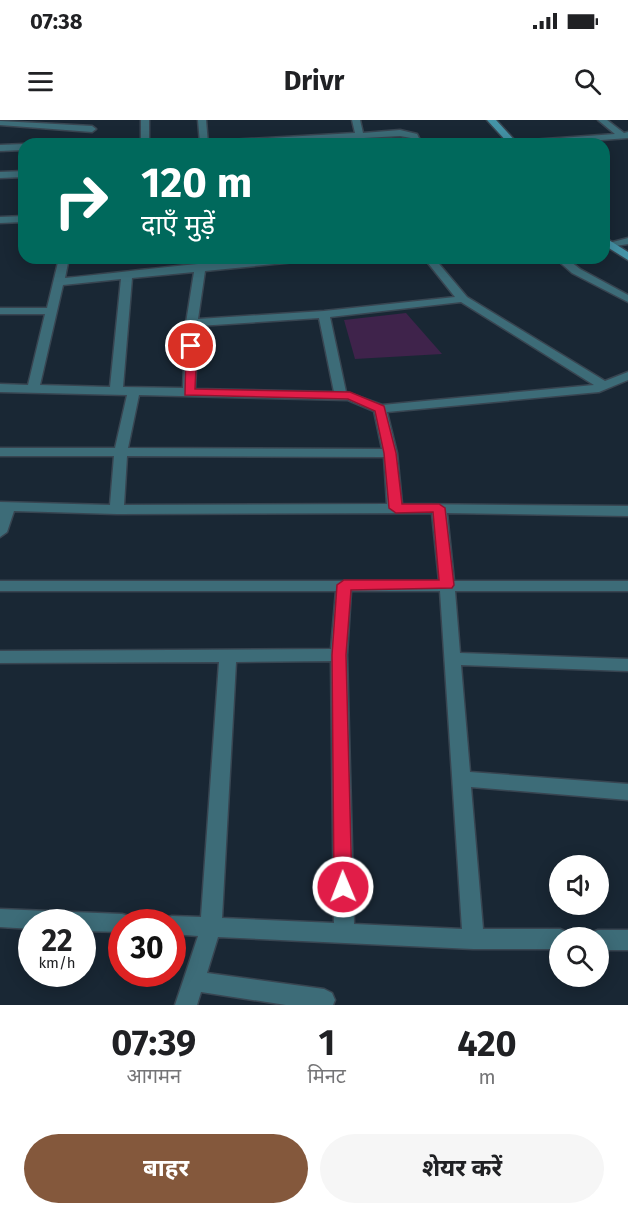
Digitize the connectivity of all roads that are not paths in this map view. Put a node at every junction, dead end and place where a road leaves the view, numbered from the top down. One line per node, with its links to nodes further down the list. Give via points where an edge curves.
1 (145, 120): 9 (street)
2 (202, 120): 10 (street)
3 (356, 120): 11 (street)
4 (491, 120): 14 (main road)
5 (602, 120): 8 (street)
6 (0, 123): 7 (street)
7 (92, 128)
8 (626, 136): 15 (street)
9 (145, 138)
10 (204, 138)
11 (360, 138)
12 (368, 138): 13 (street, via 405,133)
13 (415, 138)
14 (510, 138)
15 (598, 138)
16 (18, 147): 17 (street)
17 (0, 148)
18 (18, 174): 19 (street)
19 (0, 175)
20 (18, 219): 21 (street)
21 (0, 220)
22 (628, 241): 23 (street)
23 (610, 242)
24 (610, 244): 25 (main road)
25 (628, 257)
26 (63, 264): 32 (street)
27 (235, 264): 30 (street)
28 (434, 264): 33 (street)
29 (567, 264): 34 (street)
30 (200, 267): 31 (street); 38 (street)
31 (128, 275): 32 (street); 43 (street)
32 (59, 282): 36 (street)
33 (463, 298): 37 (street); 40 (street)
34 (628, 299)
35 (0, 311): 36 (street)
36 (52, 311): 42 (street)
37 (324, 314): 38 (street); 46 (street)
38 (192, 323): 45 (street)
39 (628, 376): 40 (street)
40 (604, 386): 47 (street)
41 (0, 388): 42 (street)
42 (33, 389): 43 (street)
43 (117, 391): 44 (street)
44 (134, 391): 45 (street); 49 (street)
45 (189, 392): 46 (street)
46 (341, 396): 47 (street)
47 (380, 409): 50 (street)
48 (0, 452): 49 (street)
49 (121, 452): 50 (street); 54 (street)
50 (390, 453): 52 (street)
51 (5, 506): 54 (street); 56 (street)
52 (396, 508): 53 (street); 54 (street)
53 (439, 508): 55 (street); 59 (street)
54 (117, 510)
55 (628, 511)
56 (0, 532)
57 (0, 585): 58 (street)
58 (344, 585): 59 (street); 62 (street)
59 (447, 585): 60 (street); 64 (street)
60 (628, 586)
61 (228, 655): 62 (street); 63 (street); 71 (street)
62 (339, 655): 72 (street)
63 (0, 657)
64 (452, 658): 65 (street); 66 (street)
65 (628, 665)
66 (460, 779): 67 (street); 73 (street)
67 (628, 792)
68 (0, 918): 69 (street)
69 (108, 922)
70 (186, 926): 71 (street)
71 (211, 927): 72 (street); 77 (street)
72 (344, 933): 73 (street)
73 (473, 939): 74 (street)
74 (549, 939)
75 (609, 940): 76 (street)
76 (628, 940)
77 (194, 981): 78 (street); 79 (street)
78 (324, 1000)
79 (186, 1005)

